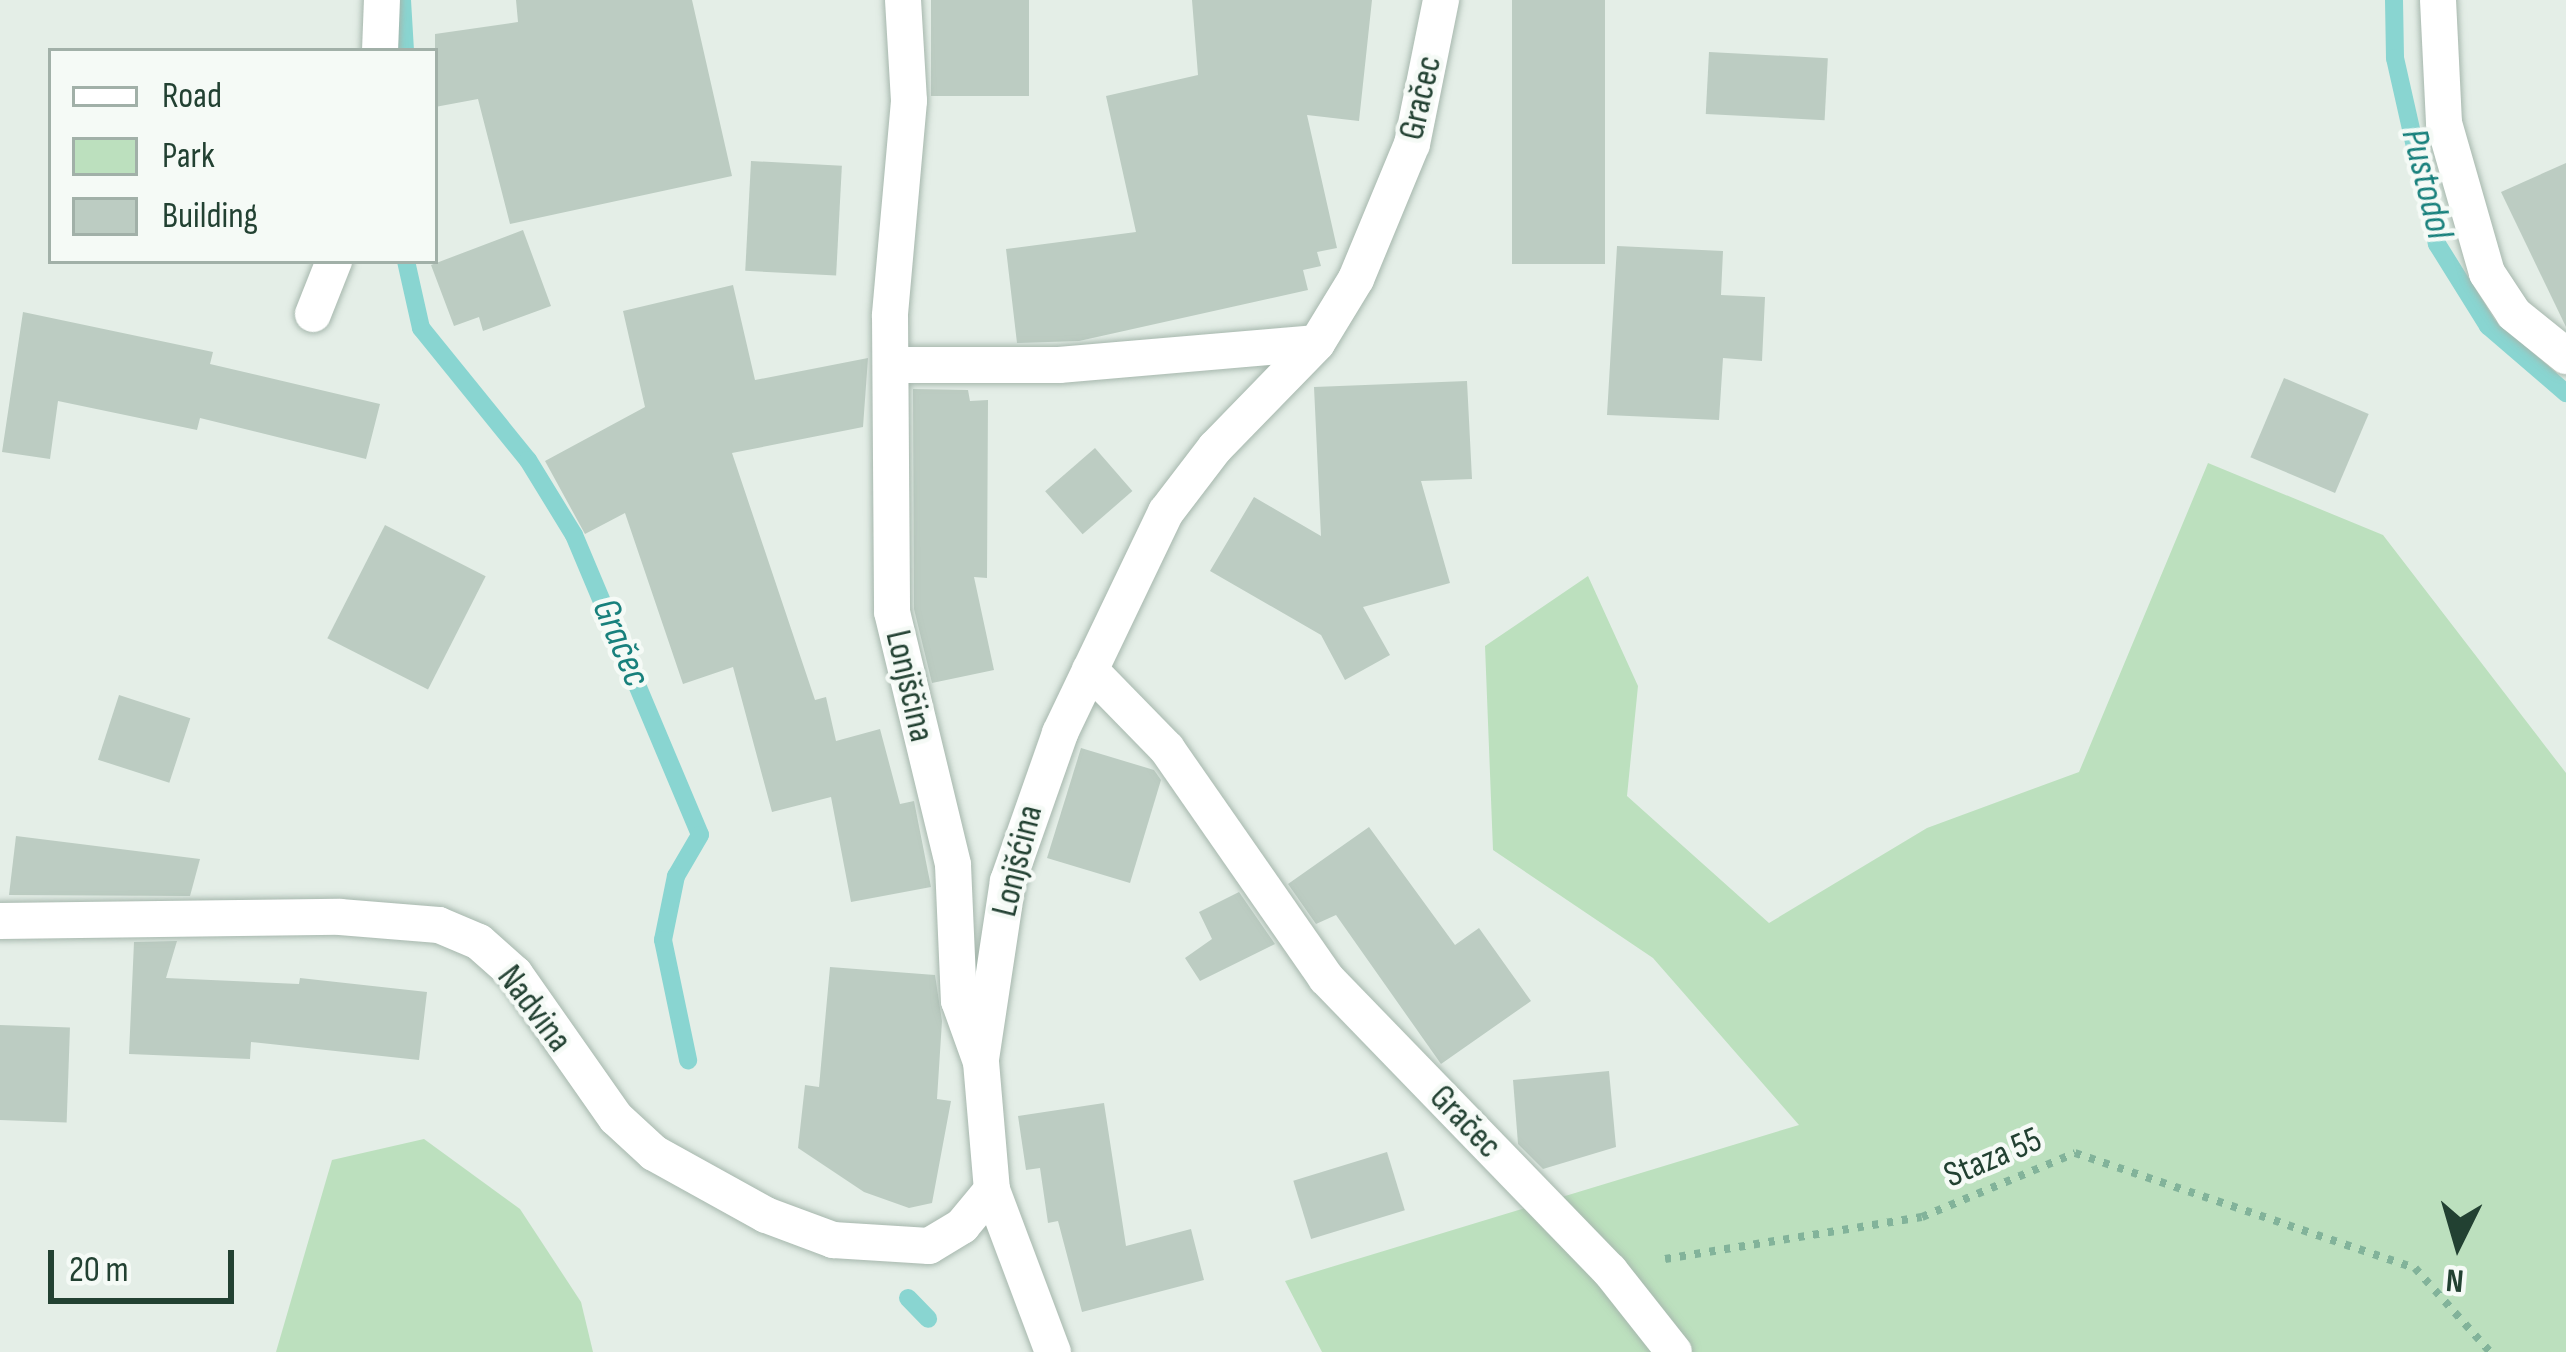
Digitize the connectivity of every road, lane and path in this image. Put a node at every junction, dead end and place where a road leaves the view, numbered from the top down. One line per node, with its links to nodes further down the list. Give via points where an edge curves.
1 (382, 0): 5 (street)
2 (904, 0): 10 (street, Lonjščina, via 908,166)
3 (1441, 0): 8 (street, Gračec, via 1393,196)
4 (2438, 0): 9 (street, via 2444,123 2479,251 2514,314)
5 (380, 48)
6 (333, 264): 7 (street)
7 (314, 314)
8 (1317, 343): 10 (street, via 1059,365); 11 (street, Gračec, via 1215,448 1166,512)
9 (2566, 356)
10 (892, 364): 13 (street, Lonjščina, via 892,612 953,866 959,1001)
11 (1090, 670): 13 (street, Lonjšćina, via 1030,802 1008,880); 15 (street, Gračec, via 1167,749 1327,978)
12 (0, 921): 14 (street, Nadvina, via 340,917 439,925 479,942 515,974 616,1118 654,1153 766,1215 832,1240 929,1246 962,1226)
13 (981, 1062): 14 (street, Lonjščina)
14 (992, 1190): 16 (street, Lonjščina)
15 (1610, 1271): 17 (street, Gračec); 18 (path, Staza 55, via 1922,1217 2075,1153 2415,1268)
16 (1054, 1352)
17 (1674, 1352)
18 (2490, 1352)

